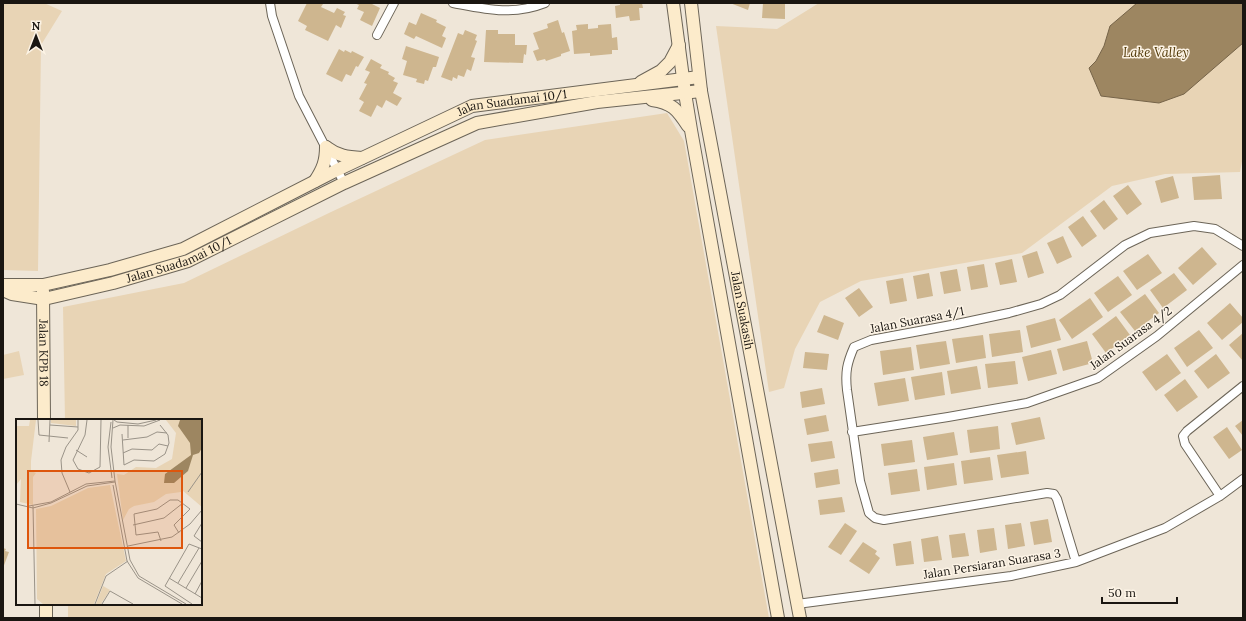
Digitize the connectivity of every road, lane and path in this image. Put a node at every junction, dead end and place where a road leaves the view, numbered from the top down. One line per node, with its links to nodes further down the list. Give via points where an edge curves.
1 (270, 3): 16 (street, via 299,96)
2 (394, 3): 7 (street)
3 (453, 3): 4 (street, via 496,11 521,10)
4 (545, 3)
5 (673, 3): 8 (street, Jalan Suakasih)
6 (691, 3): 9 (street, Jalan Suakasih)
7 (377, 35)
8 (679, 45): 10 (street, Jalan Suakasih); 11 (street, via 670,62 661,71)
9 (699, 77): 10 (street, Jalan Suadamai 10/1); 12 (street, Jalan Suakasih)
10 (683, 79): 11 (street, Jalan Suadamai 10/1); 13 (street, Jalan Suakasih)
11 (634, 85): 17 (street, Jalan Suadamai 10/1, via 472,106)
12 (701, 91): 13 (street, Jalan Suadamai 10/1); 33 (street, Jalan Suakasih)
13 (685, 93): 14 (street, Jalan Suadamai 10/1); 15 (street, Jalan Suakasih)
14 (638, 98): 15 (street, via 667,102 680,113); 20 (street, Jalan Suadamai 10/1, via 597,102 477,123)
15 (691, 130): 36 (street, Jalan Suakasih)
16 (326, 147): 17 (street, via 347,157); 18 (street); 19 (street, via 322,171)
17 (364, 158): 18 (street, Jalan Suadamai 10/1)
18 (337, 170): 19 (street, Jalan Suadamai 10/1); 20 (street)
19 (313, 183): 24 (street, Jalan Suadamai 10/1, via 183,249 110,270)
20 (344, 184): 26 (street, Jalan Suadamai 10/1, via 188,261 113,283)
21 (1243, 246): 29 (street, Jalan Suarasa 4/1, via 1215,229 1194,226 1150,233 1126,245 1060,295 1041,304 972,321 871,340 854,347 848,362 846,379)
22 (1243, 265): 29 (street, Jalan Suarasa 4/2, via 1157,336 1098,378 1027,403)
23 (3, 285): 24 (street, Jalan Suadamai 10/1)
24 (43, 285): 26 (street, Jalan KPB 18)
25 (3, 290): 26 (street, Jalan Suadamai 10/1)
26 (44, 299): 28 (street, Jalan KPB 18)
27 (1243, 386): 31 (street, via 1183,436 1185,444)
28 (44, 419)
29 (852, 432): 32 (street, Jalan Suarasa 4/1, via 860,481 869,513 875,518 884,520 1047,493 1054,494)
30 (1243, 479): 31 (street, Jalan Persiaran Suarasa 3)
31 (1220, 496): 32 (street, Jalan Persiaran Suarasa 3, via 1165,528)
32 (1076, 562): 33 (street, Jalan Persiaran Suarasa 3, via 1010,576)
33 (796, 604): 37 (street, Jalan Suakasih)
34 (46, 605): 35 (street)
35 (46, 618)
36 (778, 618)
37 (800, 618)

